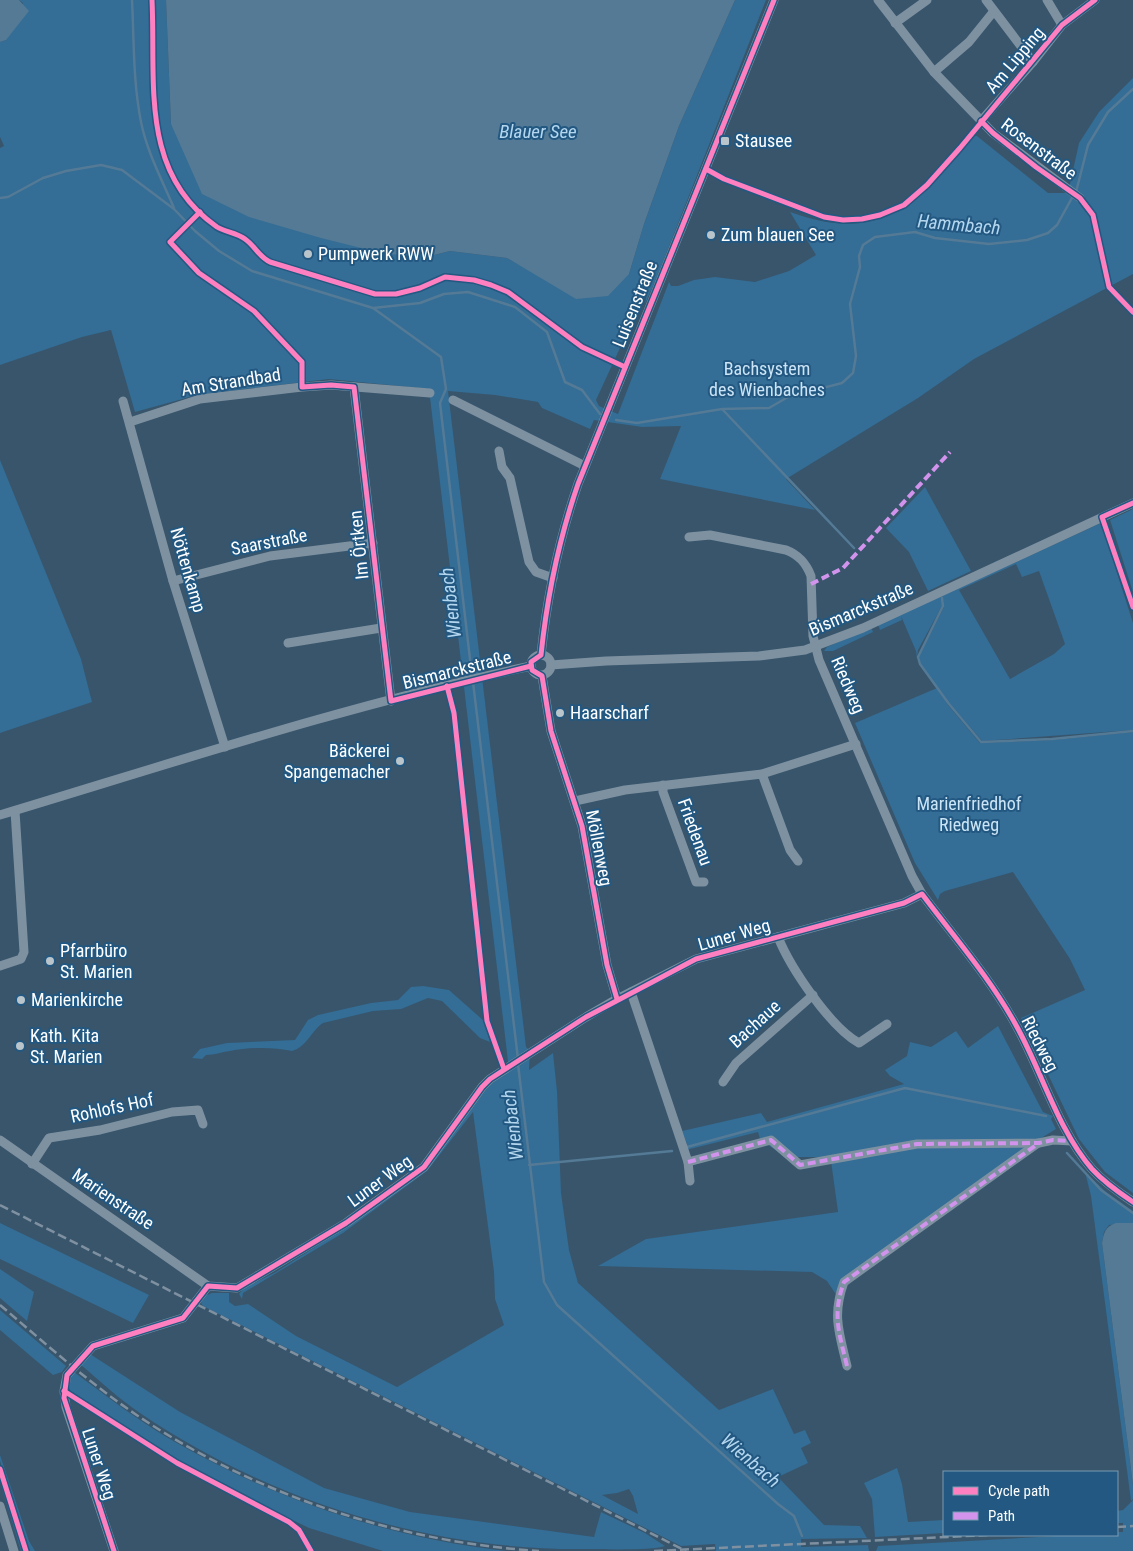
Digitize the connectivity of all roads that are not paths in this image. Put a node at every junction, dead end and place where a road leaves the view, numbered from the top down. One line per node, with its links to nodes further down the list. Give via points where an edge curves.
1 (774, 0): 20 (street, Luisenstraße)
2 (878, 0): 8 (street, Rosenstraße)
3 (927, 0): 8 (street)
4 (986, 0): 7 (street)
5 (1047, 0): 9 (street)
6 (1095, 0): 9 (street, Am Lipping)
7 (994, 11): 10 (street); 11 (street, via 969,42)
8 (895, 23): 11 (street, Rosenstraße)
9 (1062, 25): 10 (street, Am Lipping)
10 (1033, 62): 12 (street, Am Lipping)
11 (934, 72): 12 (street, Rosenstraße)
12 (981, 121): 13 (street, Rosenstraße)
13 (1080, 198)
14 (354, 386): 15 (street, Am Strandbad); 18 (street, Am Strandbad, via 302,387 200,399); 23 (street, Im Örtken)
15 (430, 394)
16 (453, 400): 20 (street)
17 (124, 401): 18 (street, Nöttenkamp)
18 (130, 422): 25 (street, Nöttenkamp)
19 (499, 451): 24 (street, via 502,467 510,478 529,562 536,572)
20 (585, 466): 24 (street, Luisenstraße, via 568,514)
21 (1133, 503): 28 (street, Bismarckstraße)
22 (689, 537): 28 (street, Riedweg, via 710,535 797,555 811,576)
23 (372, 543): 25 (street, Saarstraße, via 270,556); 26 (street, Im Örtken)
24 (553, 578): 29 (street, Luisenstraße)
25 (173, 581): 35 (street, Nöttenkamp)
26 (381, 628): 27 (street); 33 (street, Im Örtken)
27 (288, 643)
28 (816, 647): 30 (street, Bismarckstraße, via 759,656); 34 (street, Riedweg)
29 (541, 655): 30 (street, via 548,658); 31 (street, via 534,658)
30 (551, 665): 32 (street, via 549,672)
31 (531, 666): 32 (street, via 534,673); 33 (street, Bismarckstraße)
32 (542, 676): 38 (street, Möllenweg, via 551,731)
33 (391, 701): 35 (street, Bismarckstraße)
34 (856, 744): 36 (street, Friedenau); 43 (street, Riedweg)
35 (224, 747): 39 (street, Bismarckstraße)
36 (762, 774): 37 (street, Friedenau); 41 (street, via 790,850)
37 (663, 785): 38 (street, Friedenau); 42 (street, Friedenau, via 696,882)
38 (575, 801): 48 (street, Möllenweg)
39 (15, 810): 40 (street, Bismarckstraße); 45 (street, via 24,952 21,959)
40 (0, 815)
41 (798, 861)
42 (704, 882)
43 (922, 894): 44 (street, Luner Weg, via 904,902); 52 (street, Riedweg, via 998,994)
44 (778, 937): 46 (street, Luner Weg, via 696,959); 47 (street)
45 (0, 966)
46 (631, 992): 48 (street, Luner Weg); 57 (street)
47 (813, 995): 49 (street, via 846,1036 859,1043); 50 (street, Bachaue, via 736,1062)
48 (617, 999): 61 (street, Luner Weg, via 528,1054 482,1087 424,1167 346,1223 237,1288)
49 (888, 1024)
50 (722, 1082)
51 (204, 1124): 58 (street, Rohlofs Hof, via 198,1110 172,1112 100,1130 49,1138)
52 (1066, 1128): 54 (street); 55 (street, Riedweg)
53 (0, 1140): 58 (street, Marienstraße)
54 (1052, 1140): 55 (street); 56 (street)
55 (1072, 1141): 60 (street, Riedweg, via 1091,1168)
56 (1039, 1143): 57 (street, via 917,1144 800,1165 771,1140); 62 (street, via 844,1282 837,1301 837,1322)
57 (688, 1162): 59 (street)
58 (32, 1164): 61 (street, Marienstraße)
59 (690, 1181)
60 (1133, 1202)
61 (208, 1286): 65 (street, Luner Weg, via 183,1318 93,1346 67,1375 66,1407)
62 (847, 1366)
63 (0, 1506): 64 (street)
64 (14, 1551)
65 (114, 1551)

